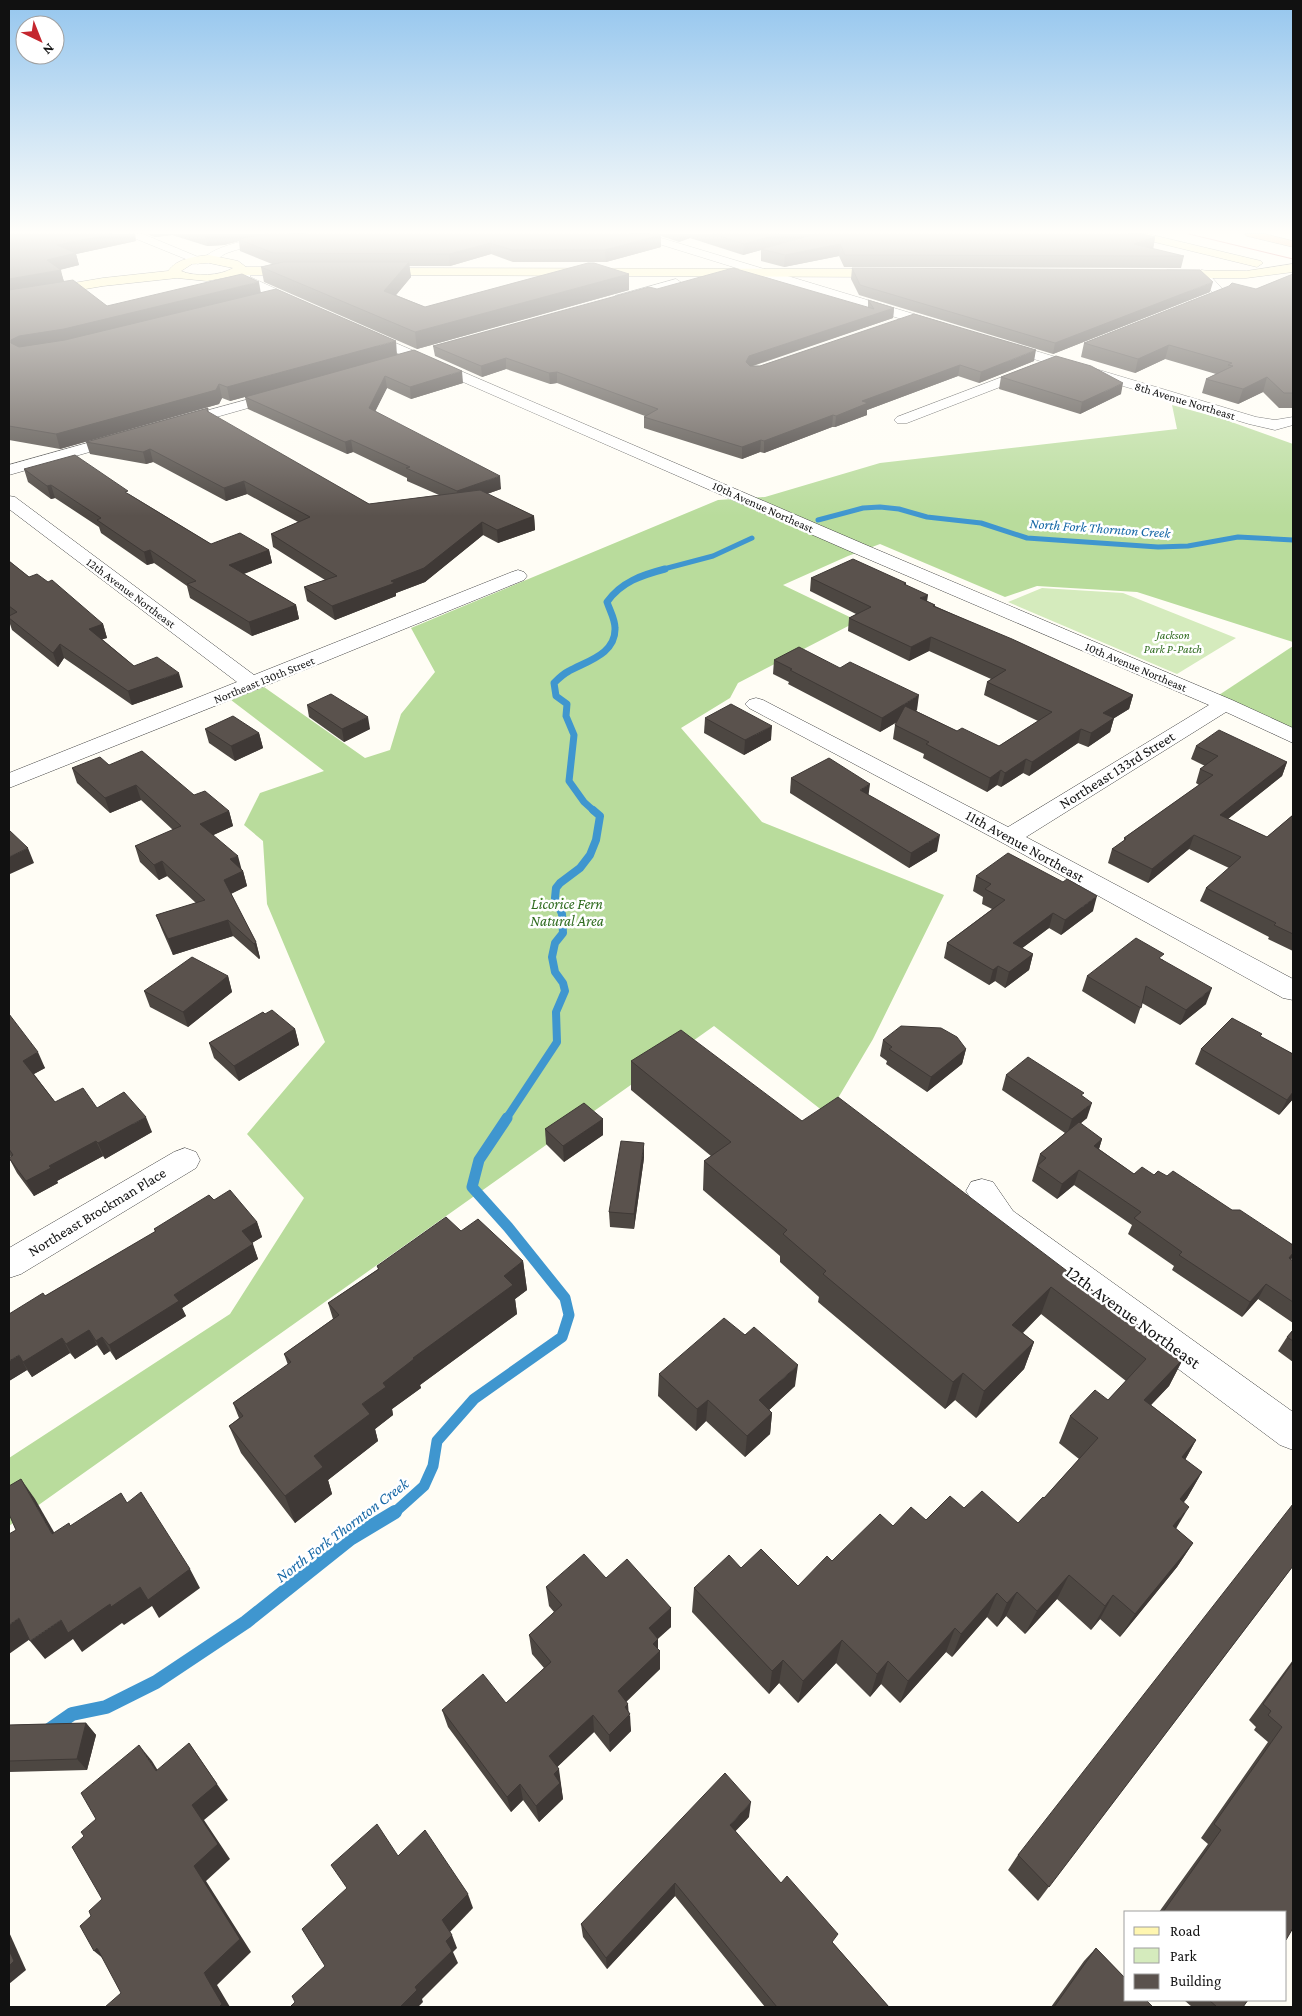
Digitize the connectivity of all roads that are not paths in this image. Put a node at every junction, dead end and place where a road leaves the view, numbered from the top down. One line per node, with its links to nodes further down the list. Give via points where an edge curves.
1 (354, 328): 7 (street, 10th Avenue Northeast)
2 (946, 328): 3 (street)
3 (956, 331)
4 (983, 339): 8 (street, 8th Avenue Northeast)
5 (435, 351): 7 (street)
6 (1074, 353): 8 (street)
7 (416, 356): 9 (street); 20 (street, 10th Avenue Northeast, via 860,550)
8 (1055, 361): 11 (street); 12 (street, 8th Avenue Northeast, via 1223,412 1275,425)
9 (398, 362)
10 (293, 391): 13 (street)
11 (902, 420)
12 (1293, 421)
13 (160, 428)
14 (132, 436): 15 (street)
15 (9, 470)
16 (9, 501): 18 (street, 12th Avenue Northeast)
17 (518, 576): 18 (street, Northeast 130th Street)
18 (253, 684): 22 (street, Northeast 130th Street)
19 (756, 704): 23 (street, 11th Avenue Northeast)
20 (1225, 704): 21 (street, 10th Avenue Northeast); 23 (street, Northeast 133rd Street)
21 (1293, 736)
22 (9, 781)
23 (1009, 837): 24 (street, 11th Avenue Northeast)
24 (1293, 991)
25 (185, 1160): 27 (street, Northeast Brockman Place)
26 (982, 1191): 28 (street, 12th Avenue Northeast, via 1002,1220)
27 (12, 1255)
28 (1293, 1433)

